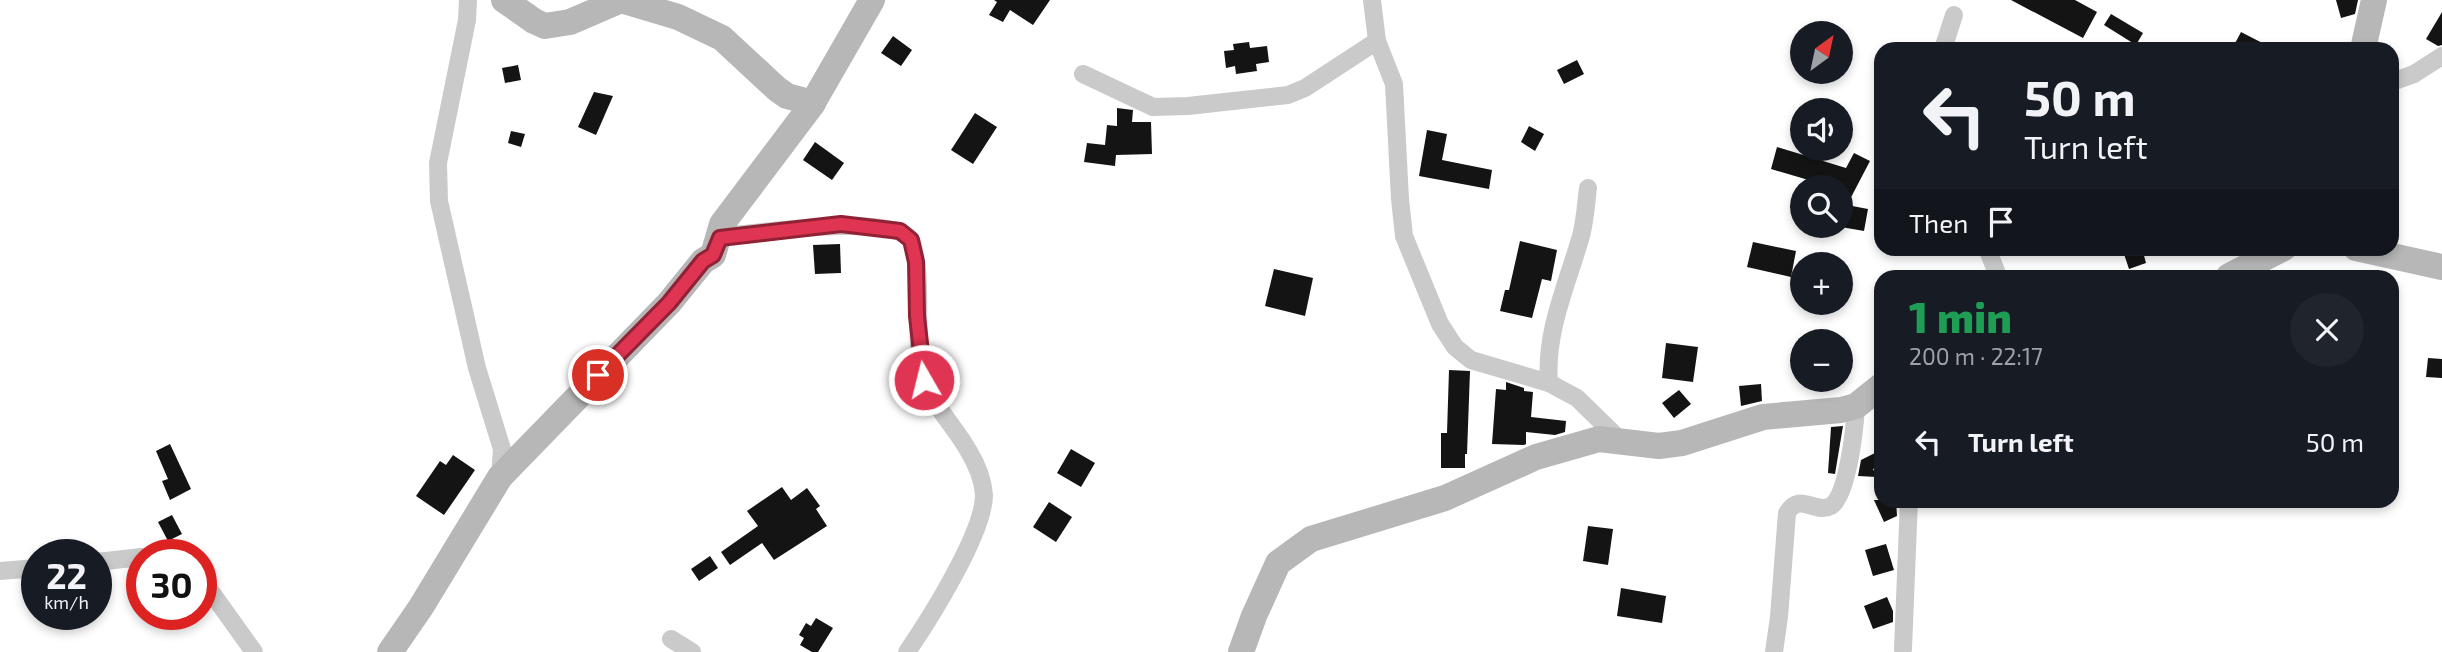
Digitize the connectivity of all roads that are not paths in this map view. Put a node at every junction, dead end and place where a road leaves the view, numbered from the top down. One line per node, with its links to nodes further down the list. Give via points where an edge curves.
1 (468, 0): 24 (street, via 438,163 439,201 474,356 502,449)
2 (504, 0): 13 (street, via 545,26 569,22 621,1 678,17 722,38 787,96)
3 (872, 0): 13 (street)
4 (1372, 0): 7 (street)
5 (2374, 0): 9 (street)
6 (1954, 15): 8 (street)
7 (1377, 41): 11 (street, via 1289,95 1201,105 1153,107); 20 (street, via 1394,84 1404,236 1440,324 1455,347 1471,360)
8 (1945, 42)
9 (2365, 42)
10 (2442, 56): 12 (street)
11 (1083, 74)
12 (2399, 79)
13 (813, 103): 15 (street, via 722,224)
14 (1588, 188): 20 (street, via 1581,233 1552,332)
15 (713, 255): 24 (street); 34 (street, via 720,238 726,236 841,224 900,231 911,240 924,380 969,450 984,495 966,554)
16 (2268, 256): 19 (street)
17 (2392, 256): 18 (street)
18 (2442, 267)
19 (2240, 270)
20 (1549, 383): 23 (street, via 1577,398)
21 (1874, 392): 22 (street)
22 (1856, 406): 23 (street, via 1763,417 1682,443 1660,446); 36 (street, via 1855,431 1838,497 1823,508 1797,503 1787,513)
23 (1620, 440): 35 (street, via 1600,439 1536,457 1445,498 1311,539 1278,563)
24 (500, 477): 32 (street)
25 (1909, 508): 30 (street)
26 (21, 569): 27 (street)
27 (0, 571)
28 (217, 600): 31 (street)
29 (671, 639): 33 (street)
30 (1903, 649)
31 (254, 652)
32 (390, 652)
33 (692, 652)
34 (907, 652)
35 (1241, 652)
36 (1774, 652)

